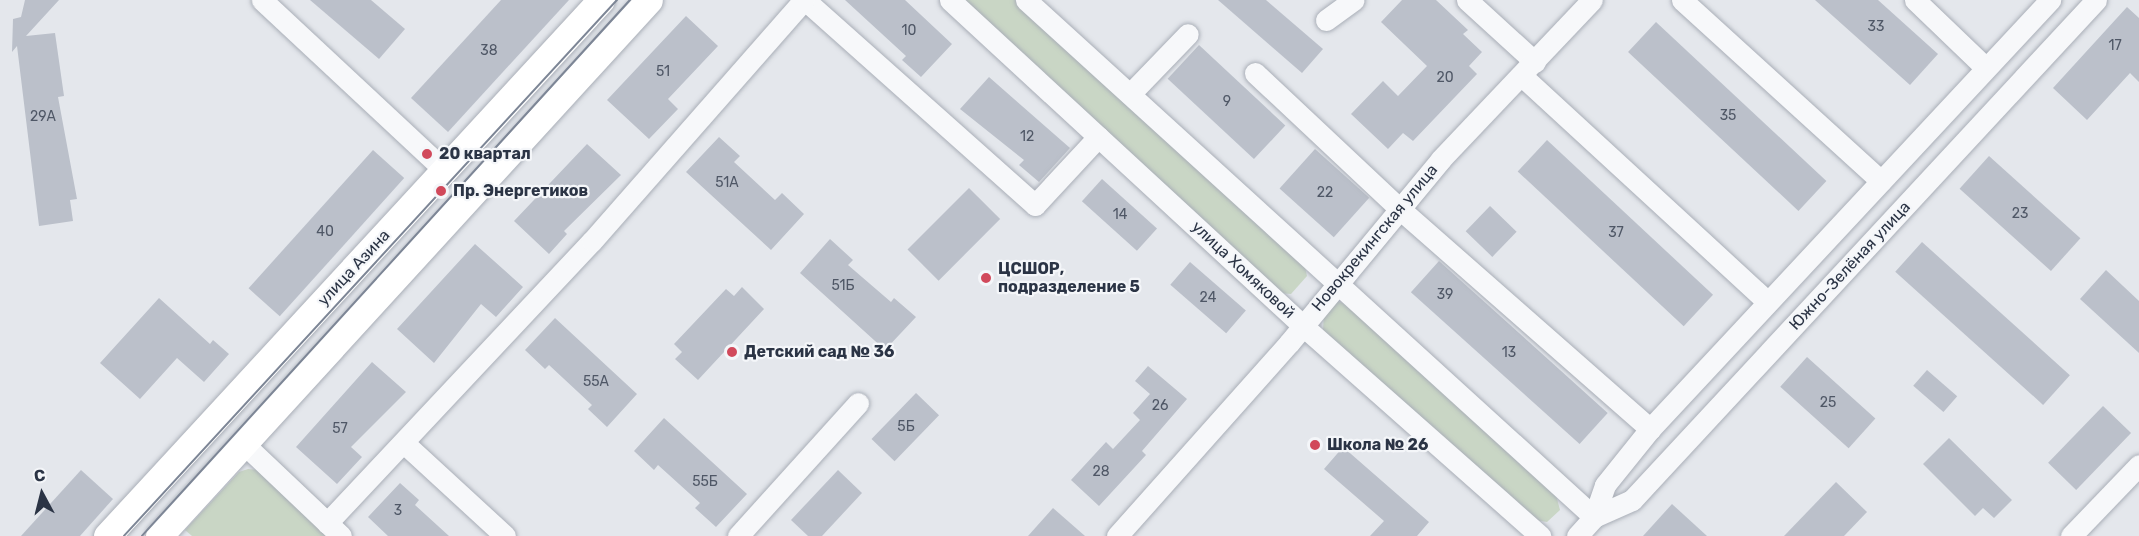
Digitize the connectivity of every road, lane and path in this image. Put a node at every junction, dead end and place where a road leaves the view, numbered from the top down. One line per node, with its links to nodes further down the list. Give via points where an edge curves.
1 (262, 0): 21 (street)
2 (601, 0): 21 (main road, улица Азина)
3 (649, 0): 30 (main road)
4 (805, 0): 20 (street, via 1035,205); 29 (street, via 591,241)
5 (950, 0): 20 (street, улица Хомяковой)
6 (1354, 0): 14 (street)
7 (1467, 0): 17 (street)
8 (1592, 0): 17 (street, Новокрекингская улица)
9 (1682, 0): 22 (street)
10 (1915, 0): 16 (street)
11 (2050, 0): 16 (street, Южно-Зелёная улица)
12 (2096, 0): 32 (street, Южно-Зелёная улица, via 1632,500)
13 (1028, 1): 19 (street)
14 (1326, 20)
15 (1188, 34): 19 (street)
16 (1986, 68): 22 (street, Южно-Зелёная улица)
17 (1529, 69): 23 (street, Новокрекингская улица, via 1441,159); 25 (street)
18 (1255, 73): 23 (street)
19 (1130, 94): 24 (street)
20 (1098, 136): 26 (street, улица Хомяковой)
21 (444, 170): 34 (main road, улица Азина)
22 (1881, 181): 25 (street, Южно-Зелёная улица)
23 (1401, 210): 24 (street, Новокрекингская улица); 28 (street)
24 (1338, 284): 26 (street, Новокрекингская улица); 32 (street)
25 (1767, 301): 28 (street, Южно-Зелёная улица)
26 (1303, 326): 38 (street, Новокрекингская улица); 39 (street, улица Хомяковой)
27 (858, 403): 37 (street)
28 (1650, 429): 32 (street, Южно-Зелёная улица, via 1605,485)
29 (404, 443): 33 (street); 36 (street)
30 (243, 444): 33 (street); 35 (main road)
31 (2139, 465): 41 (street)
32 (1594, 517): 40 (street, Южно-Зелёная улица)
33 (334, 529)
34 (107, 536)
35 (159, 536)
36 (505, 536)
37 (738, 536)
38 (1116, 536)
39 (1540, 536)
40 (1577, 536)
41 (2071, 536)

